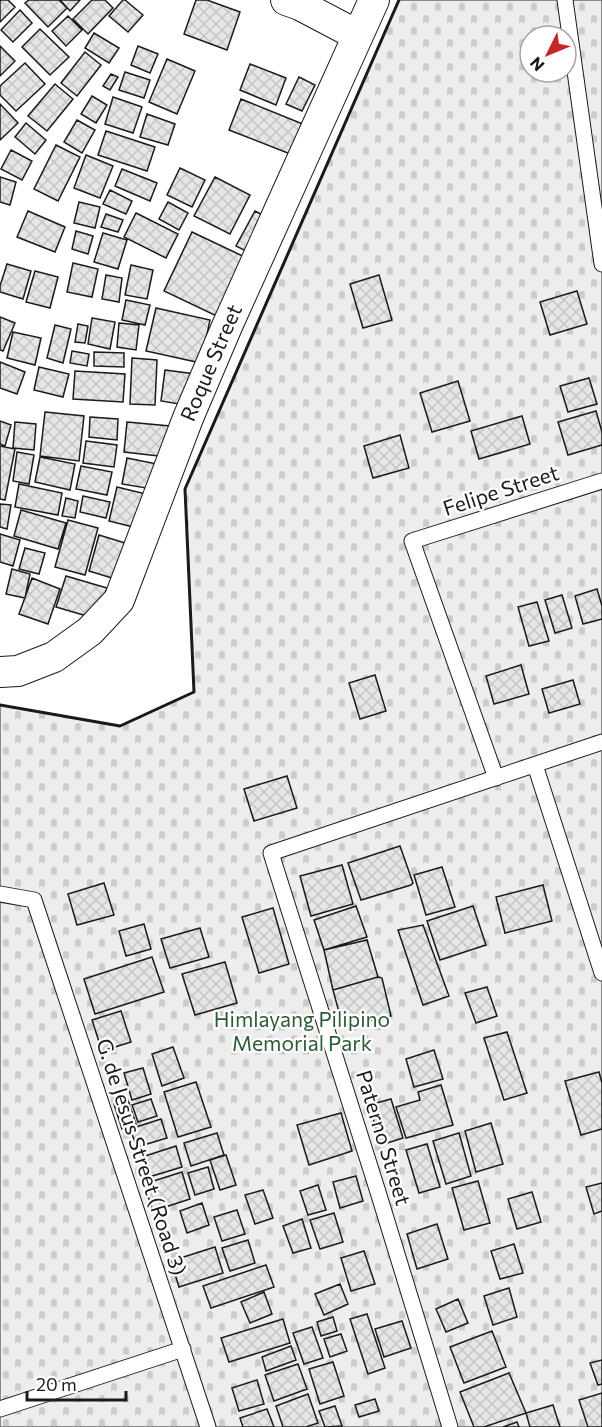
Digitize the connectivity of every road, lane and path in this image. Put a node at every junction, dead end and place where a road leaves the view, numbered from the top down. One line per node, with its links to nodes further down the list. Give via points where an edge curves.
1 (286, 0): 4 (street)
2 (374, 0): 4 (street, Roque Street)
3 (565, 0): 5 (lane)
4 (357, 35): 8 (street, Roque Street, via 188,418 119,600 90,631 54,657 18,671)
5 (597, 192): 6 (lane)
6 (602, 264)
7 (602, 481): 11 (lane, Felipe Street, via 412,541)
8 (0, 672)
9 (602, 742): 10 (lane, Paterno Street)
10 (535, 765): 11 (lane, Paterno Street); 13 (lane)
11 (496, 778): 17 (lane, Paterno Street, via 271,853)
12 (0, 894): 14 (lane, G. de Jesus Street (Road 3), via 34,900)
13 (602, 973)
14 (183, 1349): 15 (lane); 16 (lane, G. de Jesus Street (Road 3))
15 (0, 1409)
16 (208, 1427)
17 (450, 1427)

